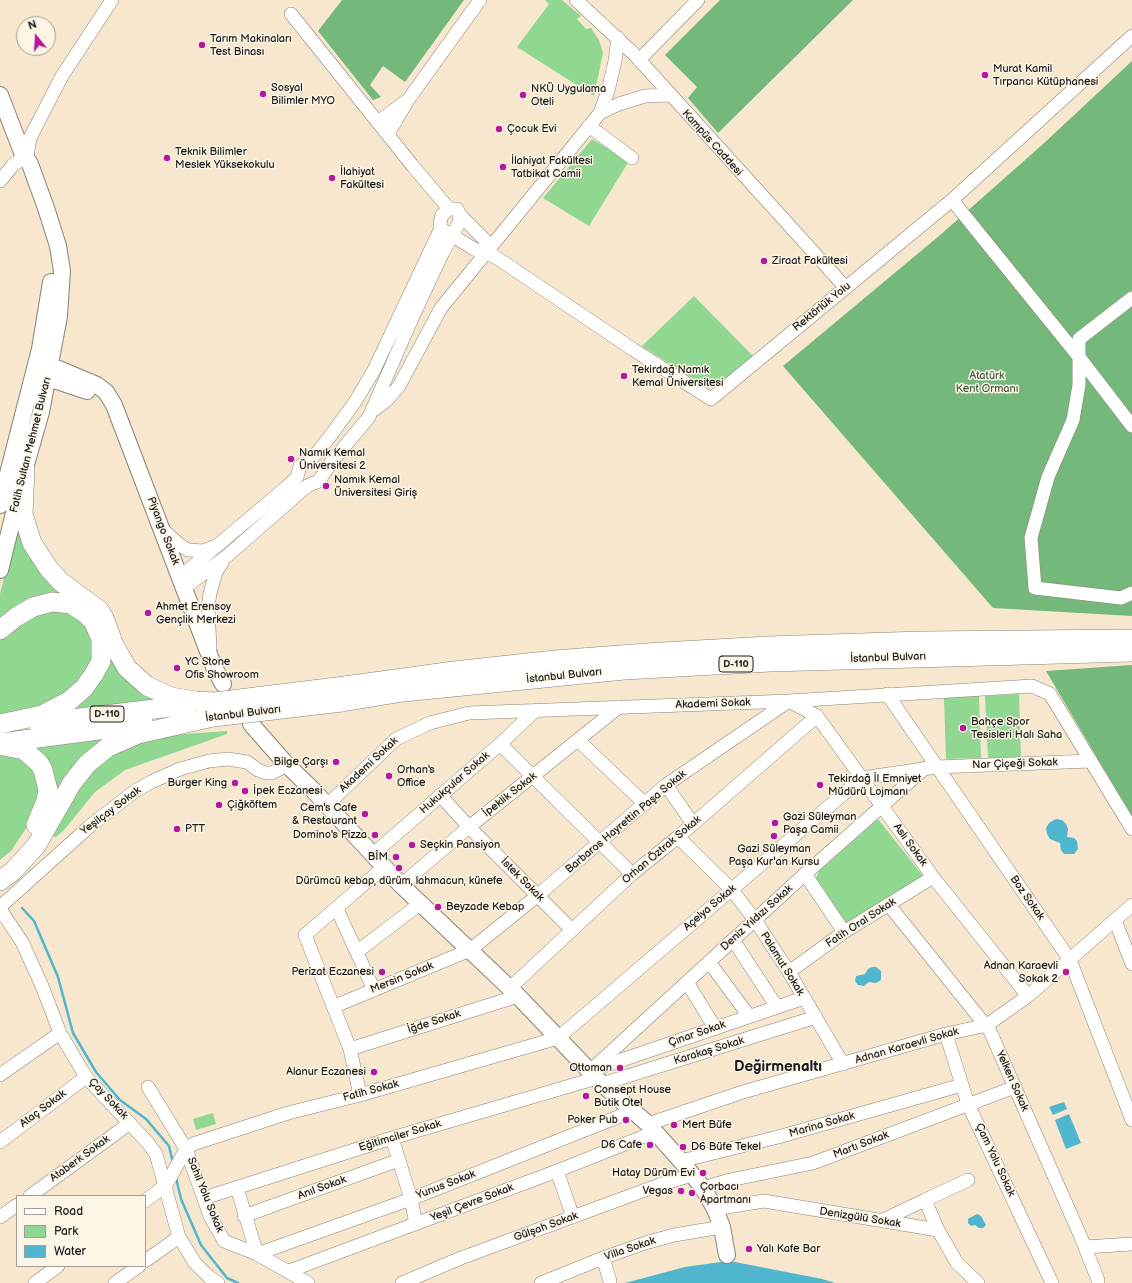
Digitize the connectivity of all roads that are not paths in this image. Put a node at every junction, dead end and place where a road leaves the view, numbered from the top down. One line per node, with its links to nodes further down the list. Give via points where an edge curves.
1 (112, 0): 12 (street, via 62,76)
2 (480, 0): 11 (street)
3 (576, 0): 7 (street, Kampüs Caddesi)
4 (698, 0): 8 (street)
5 (291, 14): 15 (street)
6 (1132, 36): 21 (street, Rektörlük Yolu)
7 (618, 38): 8 (street, Kampüs Caddesi); 14 (street, via 608,91)
8 (639, 60): 10 (street, Kampüs Caddesi)
9 (0, 95): 18 (main road)
10 (669, 95): 14 (street, via 646,96); 25 (street, Kampüs Caddesi)
11 (408, 100): 15 (street); 17 (street)
12 (47, 104): 18 (street); 18 (street, via 30,138)
13 (0, 113): 18 (main road)
14 (600, 113): 16 (street)
15 (378, 122): 17 (street)
16 (589, 126): 19 (street); 24 (street)
17 (388, 134): 22 (street)
18 (19, 151): 20 (street); 28 (main road, via 51,262)
19 (632, 158)
20 (0, 181)
21 (952, 200): 25 (street, Rektörlük Yolu); 27 (street)
22 (455, 212): 23 (street, via 459,223); 23 (street, via 442,215 440,223); 24 (street)
23 (447, 232): 24 (street, via 474,249); 29 (street); 30 (street)
24 (489, 249): 25 (street, Rektörlük Yolu, via 494,256 634,350 711,398); 30 (street, via 441,308 399,386)
25 (846, 288)
26 (1132, 298): 27 (street, via 1078,340)
27 (1079, 357): 31 (street); 43 (street, via 1079,385 1073,420 1048,477 1031,538 1036,588 1122,598)
28 (44, 372): 33 (main road, Fatih Sultan Mehmet Bulvarı, via 41,412); 37 (main road, Fatih Sultan Mehmet Bulvarı); 38 (main road, Piyango Sokak, via 97,385 106,392 114,405)
29 (355, 402): 30 (street); 32 (street, via 315,456)
30 (372, 412): 34 (street)
31 (1132, 426)
32 (310, 459): 34 (street, via 320,464); 35 (street, via 300,466)
33 (25, 468): 41 (main road, Fatih Sultan Mehmet Bulvarı); 53 (highway, via 23,514 32,543 49,569 61,582 99,610 114,646 127,668 147,686 171,697 196,701)
34 (323, 474): 36 (street, via 320,481)
35 (297, 477): 36 (street); 39 (street)
36 (307, 486): 40 (street)
37 (1, 499)
38 (162, 529): 39 (street, via 180,545 195,552 209,549); 42 (main road, Piyango Sokak)
39 (223, 541): 42 (street)
40 (227, 556): 42 (street); 47 (street, via 216,572 210,593 208,608)
41 (0, 570)
42 (182, 582): 47 (main road, Piyango Sokak)
43 (1132, 593)
44 (0, 630): 56 (highway, via 33,607 52,602 71,604 93,621 101,639 102,654 94,674 84,688 69,701 42,715)
45 (1132, 639): 49 (highway, İstanbul Bulvarı / D-110, via 861,643 646,653 454,671)
46 (1132, 652): 49 (highway, İstanbul Bulvarı / D-110, via 778,662 624,670 403,692)
47 (212, 658): 48 (main road, Piyango Sokak)
48 (223, 684)
49 (343, 694): 53 (highway, İstanbul Bulvarı / D-110, bridge)
50 (887, 694): 51 (street, Akademi Sokak); 62 (street, Akademi Sokak, via 1032,686 1042,689 1050,694); 64 (street, Boz Sokak)
51 (789, 701): 52 (street, Akademi Sokak); 55 (street, Aslı Sokak); 67 (street, Barbaros Hayrettin Paşa Sokak)
52 (619, 707): 54 (street, Akademi Sokak); 59 (street, İpeklik Sokak)
53 (214, 710): 58 (highway, İstanbul Bulvarı / D-110); 60 (highway, İstanbul Bulvarı / D-110); 83 (highway, via 138,734 108,747 87,764 72,783 36,846)
54 (536, 710): 61 (street, Hukukçular Sokak); 70 (street, Akademi Sokak, via 469,713 413,730 392,742)
55 (817, 716): 66 (street, Aslı Sokak); 72 (street, Orhan Öztrak Sokak)
56 (0, 724)
57 (251, 724): 63 (main road)
58 (0, 728)
59 (578, 740): 65 (street, İpeklik Sokak); 69 (street)
60 (0, 744): 78 (highway, via 24,750 31,755 44,770 48,790 40,819 29,837 12,858)
61 (500, 744): 65 (street); 68 (street, Hukukçular Sokak)
62 (1091, 761): 64 (street, Nar Çiçeği Sokak); 74 (street)
63 (287, 765): 70 (main road); 90 (street, Yeşilçay Sokak, via 272,773 266,773 247,762 228,759 209,761 180,769 151,782 135,791 90,826)
64 (931, 768): 66 (street, Nar Çiçeği Sokak); 71 (street, Deniz Yıldızı Sokak); 99 (street, Boz Sokak)
65 (533, 777): 73 (street, İpeklik Sokak); 76 (street)
66 (862, 778): 71 (street, Aslı Sokak); 85 (street, Açelya Sokak)
67 (666, 786): 69 (street, Barbaros Hayrettin Paşa Sokak); 72 (street)
68 (440, 796): 73 (street, İstek Sokak); 77 (street, Hukukçular Sokak)
69 (645, 804): 76 (street, Barbaros Hayrettin Paşa Sokak)
70 (327, 805): 77 (main road)
71 (882, 807): 81 (street, Deniz Yıldızı Sokak); 82 (street, Aslı Sokak)
72 (693, 824): 75 (street, Orhan Öztrak Sokak)
73 (469, 827): 84 (street, İpeklik Sokak); 86 (street, İstek Sokak)
74 (1132, 829)
75 (678, 837): 80 (street, Orhan Öztrak Sokak); 85 (street, Palamut Sokak)
76 (599, 843): 80 (street); 86 (street, Barbaros Hayrettin Paşa Sokak)
77 (372, 855): 79 (main road)
78 (0, 866)
79 (384, 867): 84 (main road); 91 (street)
80 (632, 874): 94 (street, Orhan Öztrak Sokak)
81 (805, 874): 92 (street, Deniz Yıldızı Sokak); 95 (street)
82 (933, 877): 88 (street, Fatih Oral Sokak); 106 (street, Aslı Sokak)
83 (0, 881)
84 (401, 885): 87 (main road)
85 (732, 890): 92 (street, Palamut Sokak); 116 (street, Açelya Sokak)
86 (537, 896): 94 (street, İstek Sokak); 97 (street, Barbaros Hayrettin Paşa Sokak)
87 (421, 903): 97 (main road); 98 (street)
88 (889, 905): 95 (street, Fatih Oral Sokak); 112 (street, Yelken Sokak)
89 (1132, 906): 93 (street, Adnan Karaevli Sokak)
90 (0, 908): 114 (street, Çay Sokak, via 22,942)
91 (337, 909): 98 (street); 108 (street, via 305,935)
92 (755, 920): 96 (street, Deniz Yıldızı Sokak); 102 (street, Palamut Sokak)
93 (1115, 920): 99 (street, Adnan Karaevli Sokak); 101 (street)
94 (571, 929): 105 (street, Orhan Öztrak Sokak)
95 (844, 932): 102 (street, Fatih Oral Sokak)
96 (732, 940): 100 (street, Deniz Yıldızı Sokak); 109 (street)
97 (470, 950): 104 (street, Mersin Sokak); 105 (main road)
98 (358, 952): 104 (street)
99 (1070, 960): 106 (street, Adnan Karaevli Sokak); 128 (street, Boz Sokak)
100 (709, 962): 103 (street, Deniz Yıldızı Sokak); 110 (street)
101 (1132, 964)
102 (789, 972): 107 (street, Palamut Sokak)
103 (687, 982): 113 (street); 121 (street, Deniz Yıldızı Sokak)
104 (374, 990): 108 (street, Mersin Sokak)
105 (514, 992): 116 (main road); 117 (street, İğde Sokak)
106 (1028, 996): 112 (street, Adnan Karaevli Sokak)
107 (804, 998): 109 (street, Çınar Sokak); 111 (street, Palamut Sokak)
108 (335, 1006): 117 (street)
109 (777, 1007): 110 (street, Çınar Sokak)
110 (749, 1016): 113 (street, Çınar Sokak)
111 (816, 1017): 118 (street, Palamut Sokak); 121 (street, Karakaş Sokak)
112 (987, 1025): 115 (street, Adnan Karaevli Sokak); 124 (street, Yelken Sokak)
113 (715, 1028): 121 (street, Çınar Sokak)
114 (60, 1033): 119 (street); 120 (street, Çay Sokak)
115 (946, 1034): 118 (street, Adnan Karaevli Sokak); 122 (street, Çam Yolu Sokak)
116 (558, 1038): 121 (main road); 125 (street, Fatih Sokak)
117 (350, 1049): 125 (street)
118 (843, 1064): 130 (street, Adnan Karaevli Sokak, via 743,1092)
119 (0, 1075)
120 (86, 1076): 129 (street, Çay Sokak); 132 (street, Ataç Sokak)
121 (596, 1077): 127 (main road); 131 (street, Eğitimciler Sokak)
122 (962, 1085): 126 (street, Çam Yolu Sokak); 135 (street, Marina Sokak, via 778,1138)
123 (148, 1087): 133 (street, Sahil Yolu Sokak)
124 (1015, 1087): 126 (street, Martı Sokak); 158 (street, Yelken Sokak)
125 (360, 1095): 133 (street, Fatih Sokak, via 219,1134)
126 (968, 1104): 141 (street, Martı Sokak, via 813,1163); 175 (street, Çam Yolu Sokak)
127 (633, 1111): 130 (main road); 144 (street, Yunus Sokak)
128 (1132, 1120)
129 (130, 1123): 139 (street, Çay Sokak, via 156,1154); 142 (street, Ataberk Sokak)
130 (652, 1128): 135 (main road); 136 (street, Yeşil Çevre Sokak)
131 (392, 1138): 134 (street); 140 (street, Eğitimciler Sokak)
132 (0, 1142)
133 (186, 1149): 139 (street); 143 (street, Sahil Yolu Sokak)
134 (399, 1160): 144 (street); 149 (street, Anıl Sokak)
135 (681, 1161): 137 (main road)
136 (557, 1171): 151 (street); 153 (street, Yeşil Çevre Sokak)
137 (692, 1175): 141 (main road); 151 (street, Gülşah Sokak)
138 (968, 1180): 146 (street)
139 (166, 1185): 145 (street); 156 (street, Çay Sokak)
140 (237, 1188): 143 (street, Eğitimciler Sokak); 149 (street)
141 (702, 1188): 148 (main road)
142 (31, 1195)
143 (204, 1198): 159 (street, Sahil Yolu Sokak, via 224,1242)
144 (411, 1198): 153 (street); 159 (street, Yunus Sokak)
145 (146, 1199)
146 (925, 1200): 152 (street); 155 (street)
147 (16, 1206): 150 (street)
148 (715, 1210): 152 (street, Denizgülü Sokak, via 764,1201); 154 (main road)
149 (244, 1216): 159 (street)
150 (0, 1217)
151 (573, 1217): 172 (street, Gülşah Sokak, via 461,1258)
152 (881, 1221): 155 (street, Denizgülü Sokak)
153 (416, 1224): 165 (street, Yeşil Çevre Sokak)
154 (722, 1227): 160 (main road); 161 (street, Villa Sokak, via 674,1235)
155 (938, 1230): 174 (street, via 957,1262)
156 (179, 1237): 162 (street); 167 (street, Çay Sokak)
157 (1132, 1244): 158 (street)
158 (1085, 1247): 166 (street, Yelken Sokak)
159 (257, 1254): 165 (street, Sahil Yolu Sokak)
160 (727, 1255)
161 (603, 1258): 168 (street); 173 (street, Villa Sokak)
162 (146, 1260)
163 (57, 1267): 169 (street)
164 (138, 1267): 170 (street)
165 (289, 1271): 171 (street, Sahil Yolu Sokak)
166 (1098, 1280)
167 (210, 1281)
168 (610, 1281)
169 (35, 1283)
170 (115, 1283)
171 (308, 1283)
172 (402, 1283)
173 (542, 1283)
174 (978, 1283)
175 (1052, 1283)

